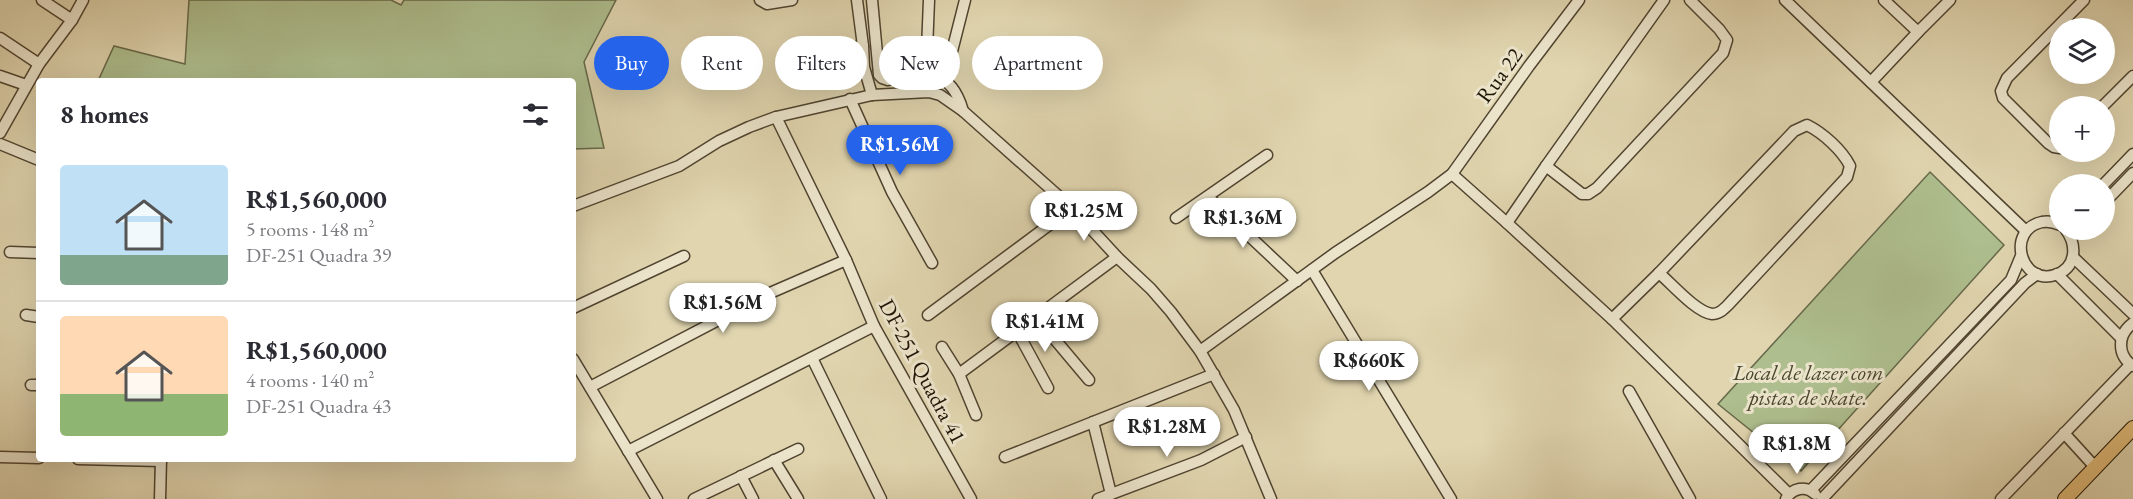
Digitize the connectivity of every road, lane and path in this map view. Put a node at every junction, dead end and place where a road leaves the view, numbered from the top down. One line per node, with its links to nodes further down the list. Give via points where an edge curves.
1 (42, 0): 16 (street)
2 (83, 0): 16 (street)
3 (760, 0): 4 (street, via 767,4)
4 (792, 0)
5 (857, 0): 18 (street)
6 (872, 0): 24 (street)
7 (929, 0): 19 (street)
8 (965, 0): 20 (street)
9 (1579, 0): 43 (street, Rua 22)
10 (1664, 0): 41 (street)
11 (1690, 0): 41 (street, via 1727,40 1723,53 1588,194 1582,194)
12 (1785, 0): 27 (street)
13 (1884, 0): 17 (street)
14 (1950, 0): 17 (street)
15 (2084, 0): 37 (street, via 2007,78 2001,91)
16 (72, 20): 22 (street)
17 (1918, 32): 27 (street)
18 (862, 36)
19 (928, 36)
20 (956, 36)
21 (0, 38): 22 (street)
22 (39, 64): 28 (street)
23 (0, 75): 28 (street)
24 (879, 75)
25 (2133, 76): 31 (street)
26 (867, 78): 30 (street)
27 (1871, 82): 52 (street)
28 (26, 85): 35 (street)
29 (955, 90): 33 (street)
30 (872, 95): 32 (street); 33 (street, via 929,92)
31 (2113, 96)
32 (850, 99): 34 (street); 61 (street, via 892,192)
33 (963, 111): 48 (street)
34 (776, 117): 47 (street, via 719,141 679,166); 60 (street, DF-251 Quadra 41)
35 (0, 133)
36 (0, 144): 40 (street)
37 (2049, 144)
38 (2133, 154): 44 (street)
39 (1267, 155): 46 (street)
40 (36, 159)
41 (1546, 165): 51 (street)
42 (2133, 173): 45 (street)
43 (1452, 174): 51 (street); 62 (street)
44 (2114, 174)
45 (2115, 192)
46 (1208, 197): 49 (street); 66 (street)
47 (576, 205)
48 (1072, 208): 58 (street); 70 (street)
49 (1176, 218)
50 (2049, 222): 52 (street, via 2035,224)
51 (1508, 223): 73 (street)
52 (2026, 231): 57 (street, via 2020,243)
53 (2074, 240): 59 (street)
54 (10, 252): 55 (street)
55 (36, 253)
56 (684, 256): 67 (street)
57 (2021, 256): 64 (street, via 2024,264); 103 (street, via 2011,280)
58 (1117, 257): 72 (street); 79 (street, via 1151,289)
59 (2073, 257): 65 (street, via 2067,268); 68 (street)
60 (846, 260): 75 (street, DF-251 Quadra 41); 86 (street, via 770,293)
61 (932, 263)
62 (1312, 270): 66 (street); 116 (street)
63 (1659, 273): 63 (street, via 1794,131 1807,124 1846,158 1850,166 1847,177 1720,313 1701,310); 73 (street)
64 (2037, 274): 65 (street); 117 (street)
65 (2057, 274): 77 (street)
66 (1297, 281): 79 (street)
67 (576, 307)
68 (2133, 314)
69 (26, 315): 71 (street)
70 (928, 315)
71 (36, 317)
72 (1036, 317): 76 (street); 85 (street)
73 (1611, 319): 105 (street)
74 (2133, 323): 77 (street)
75 (874, 326): 80 (street); 113 (street, DF-251 Quadra 41)
76 (1017, 331): 83 (street); 87 (street)
77 (2121, 338): 82 (street, via 2120,348)
78 (942, 347): 83 (street, DF-251 Quadra 41)
79 (1200, 351): 84 (street)
80 (812, 358): 95 (street); 112 (street)
81 (576, 364): 86 (street)
82 (2132, 366): 92 (street)
83 (958, 374): 89 (street, DF-251 Quadra 41)
84 (1214, 374): 90 (street); 93 (street)
85 (1089, 380)
86 (590, 387): 95 (street)
87 (1048, 387)
88 (1629, 391): 106 (street)
89 (976, 415)
90 (1093, 422): 97 (street); 104 (street)
91 (2133, 428): 101 (main road)
92 (2064, 433): 101 (street); 118 (street)
93 (1246, 437): 104 (street); 115 (street)
94 (798, 449): 99 (street)
95 (628, 451): 108 (street)
96 (0, 457): 98 (street)
97 (1005, 457)
98 (36, 458)
99 (774, 460): 102 (street); 111 (street)
100 (161, 462): 107 (street)
101 (2095, 467): 119 (main road)
102 (741, 476): 109 (street); 110 (street)
103 (1811, 490): 105 (street, via 1803,489); 117 (street)
104 (1116, 494): 114 (street)
105 (1788, 497)
106 (1689, 498)
107 (160, 499)
108 (657, 499)
109 (694, 499)
110 (753, 499)
111 (798, 499)
112 (881, 499)
113 (971, 499)
114 (1098, 499)
115 (1271, 499)
116 (1451, 499)
117 (1820, 499)
118 (2001, 499)
119 (2065, 499)

